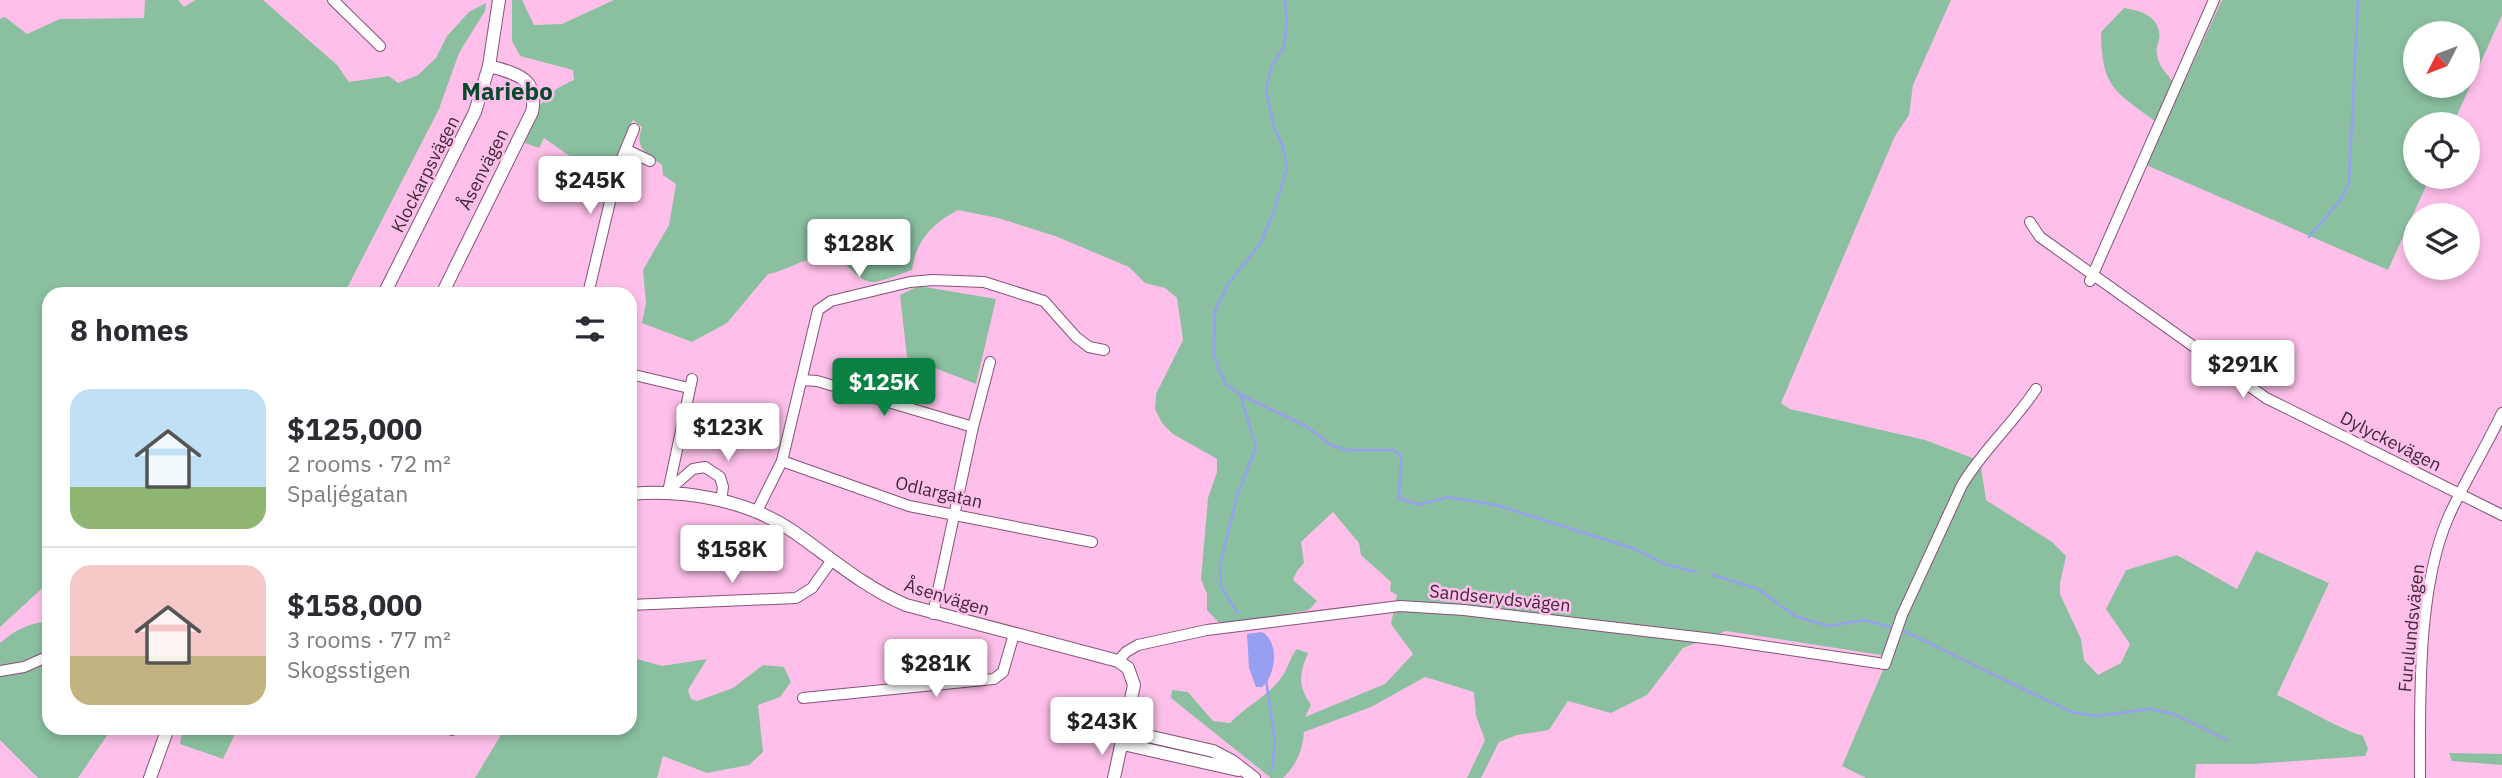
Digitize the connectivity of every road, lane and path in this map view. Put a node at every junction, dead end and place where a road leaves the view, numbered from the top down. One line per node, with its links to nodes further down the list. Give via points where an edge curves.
1 (333, 0): 4 (street)
2 (499, 0): 5 (street)
3 (2214, 0): 10 (street)
4 (380, 46)
5 (489, 66): 11 (street, Klockarpsvägen, via 462,142); 12 (street, Åsenvägen, via 528,82 534,95 532,113)
6 (634, 130): 7 (street)
7 (627, 150): 8 (street); 13 (street, via 618,168)
8 (650, 161)
9 (2030, 222): 10 (street, Dylyckevägen, via 2040,237)
10 (2092, 277): 24 (street, Dylyckevägen, via 2266,398)
11 (388, 287)
12 (445, 287)
13 (590, 287)
14 (1104, 350): 17 (street, via 1076,337 1044,301 985,282 922,281 831,302 818,310)
15 (990, 362): 20 (street)
16 (637, 375): 22 (street, via 690,384)
17 (802, 380): 20 (street); 21 (street)
18 (2036, 390): 35 (street, Sandserydsvägen, via 1962,485 1902,615 1885,664 1722,640 1400,606 1207,630 1138,645)
19 (2502, 413): 24 (street, Furulundsvägen)
20 (973, 427): 27 (street)
21 (782, 461): 26 (street); 27 (street, Odlargatan, via 909,506)
22 (668, 492): 23 (street, Åsenvägen); 25 (street, Åsenvägen); 25 (street, via 693,469 705,467 720,477)
23 (637, 494)
24 (2460, 496): 28 (street, Dylyckevägen); 43 (street, Furulundsvägen, via 2435,560 2426,612)
25 (721, 501): 26 (street, Åsenvägen)
26 (757, 511): 30 (street, Åsenvägen)
27 (955, 514): 29 (street, Odlargatan); 32 (street)
28 (2502, 515)
29 (1092, 542)
30 (832, 561): 31 (street, via 812,588 796,598); 32 (street, Åsenvägen, via 884,595)
31 (637, 605)
32 (933, 614): 33 (street, Åsenvägen)
33 (1014, 634): 35 (street, Åsenvägen); 37 (street, via 1003,672 994,679)
34 (42, 659): 36 (street)
35 (1118, 661): 39 (street, via 1128,668 1134,685)
36 (0, 671)
37 (803, 698)
38 (165, 735): 41 (street)
39 (1124, 738): 40 (street, via 1213,751); 42 (street)
40 (1251, 776)
41 (150, 778)
42 (1114, 778)
43 (2420, 778)

